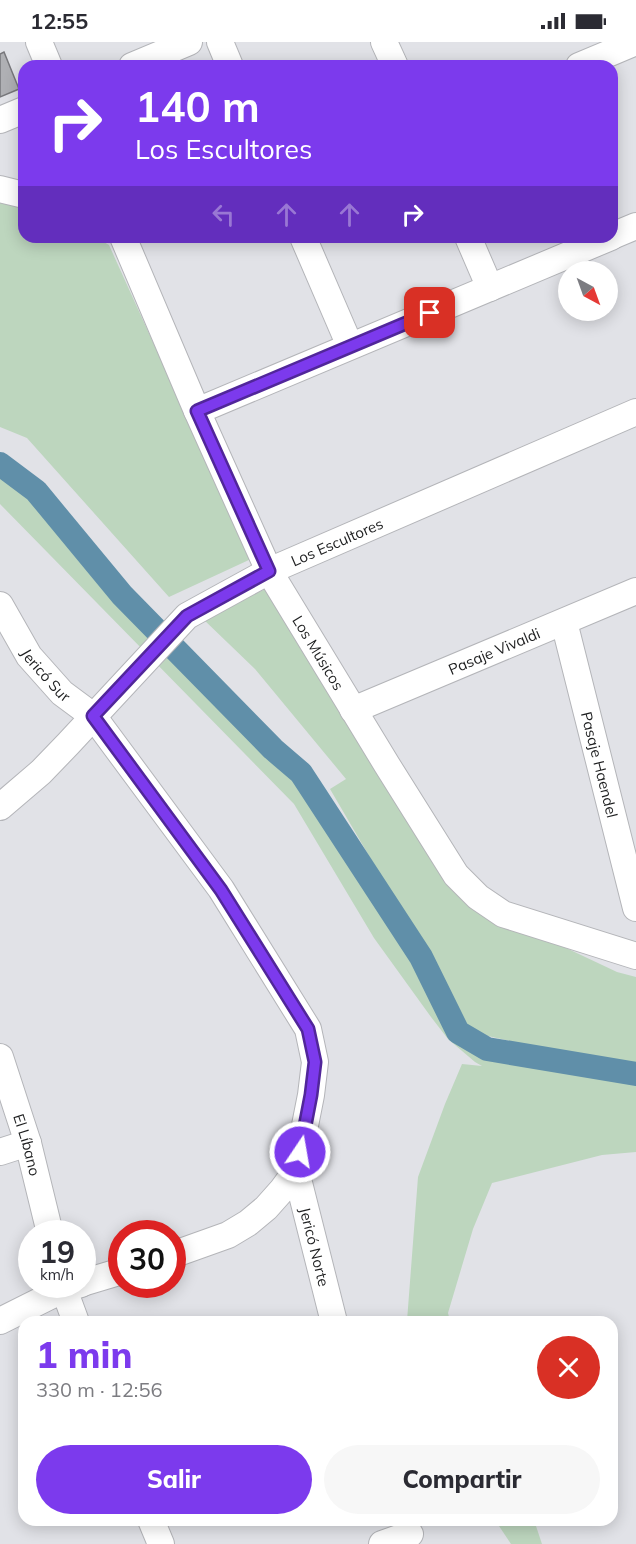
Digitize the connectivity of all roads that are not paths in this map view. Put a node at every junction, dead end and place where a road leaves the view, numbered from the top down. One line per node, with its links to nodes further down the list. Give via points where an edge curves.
1 (39, 42): 6 (street)
2 (189, 42): 7 (street)
3 (220, 42): 8 (street)
4 (384, 42): 9 (street)
5 (636, 42): 10 (street)
6 (46, 60)
7 (146, 60)
8 (228, 60)
9 (392, 60)
10 (593, 60)
11 (18, 112): 12 (street)
12 (0, 120)
13 (0, 189): 14 (street)
14 (18, 194)
15 (636, 226): 16 (street)
16 (618, 234)
17 (126, 243): 23 (street, Los Músicos)
18 (306, 243): 22 (street)
19 (471, 243): 21 (street)
20 (597, 243): 21 (street)
21 (490, 288): 22 (street)
22 (350, 346): 23 (street)
23 (197, 411): 25 (street, Los Músicos)
24 (636, 412): 25 (street, Los Escultores)
25 (269, 571): 29 (street, Los Músicos); 30 (street, Los Escultores, via 187,616)
26 (636, 591): 28 (street, Pasaje Vivaldi)
27 (0, 605): 30 (street, Jericó Sur, via 45,676)
28 (564, 622): 29 (street, Pasaje Vivaldi); 32 (street, Pasaje Haendel)
29 (353, 711): 33 (street, Los Músicos, via 456,875 478,897 503,914)
30 (93, 716): 31 (street, Los Escultores, via 41,772); 37 (street, Jericó Sur, via 221,890 308,1029 315,1062)
31 (0, 807)
32 (636, 908)
33 (636, 956)
34 (0, 1057): 35 (street, El Líbano)
35 (28, 1143): 36 (street); 38 (street, El Líbano)
36 (0, 1152)
37 (296, 1171): 39 (street, via 266,1208 248,1222); 43 (street, Jericó Norte)
38 (47, 1220)
39 (186, 1250)
40 (46, 1298): 44 (street)
41 (73, 1298): 42 (street)
42 (75, 1316)
43 (332, 1316)
44 (0, 1321)
45 (154, 1526): 47 (street)
46 (410, 1532): 48 (street)
47 (161, 1544)
48 (382, 1544)

